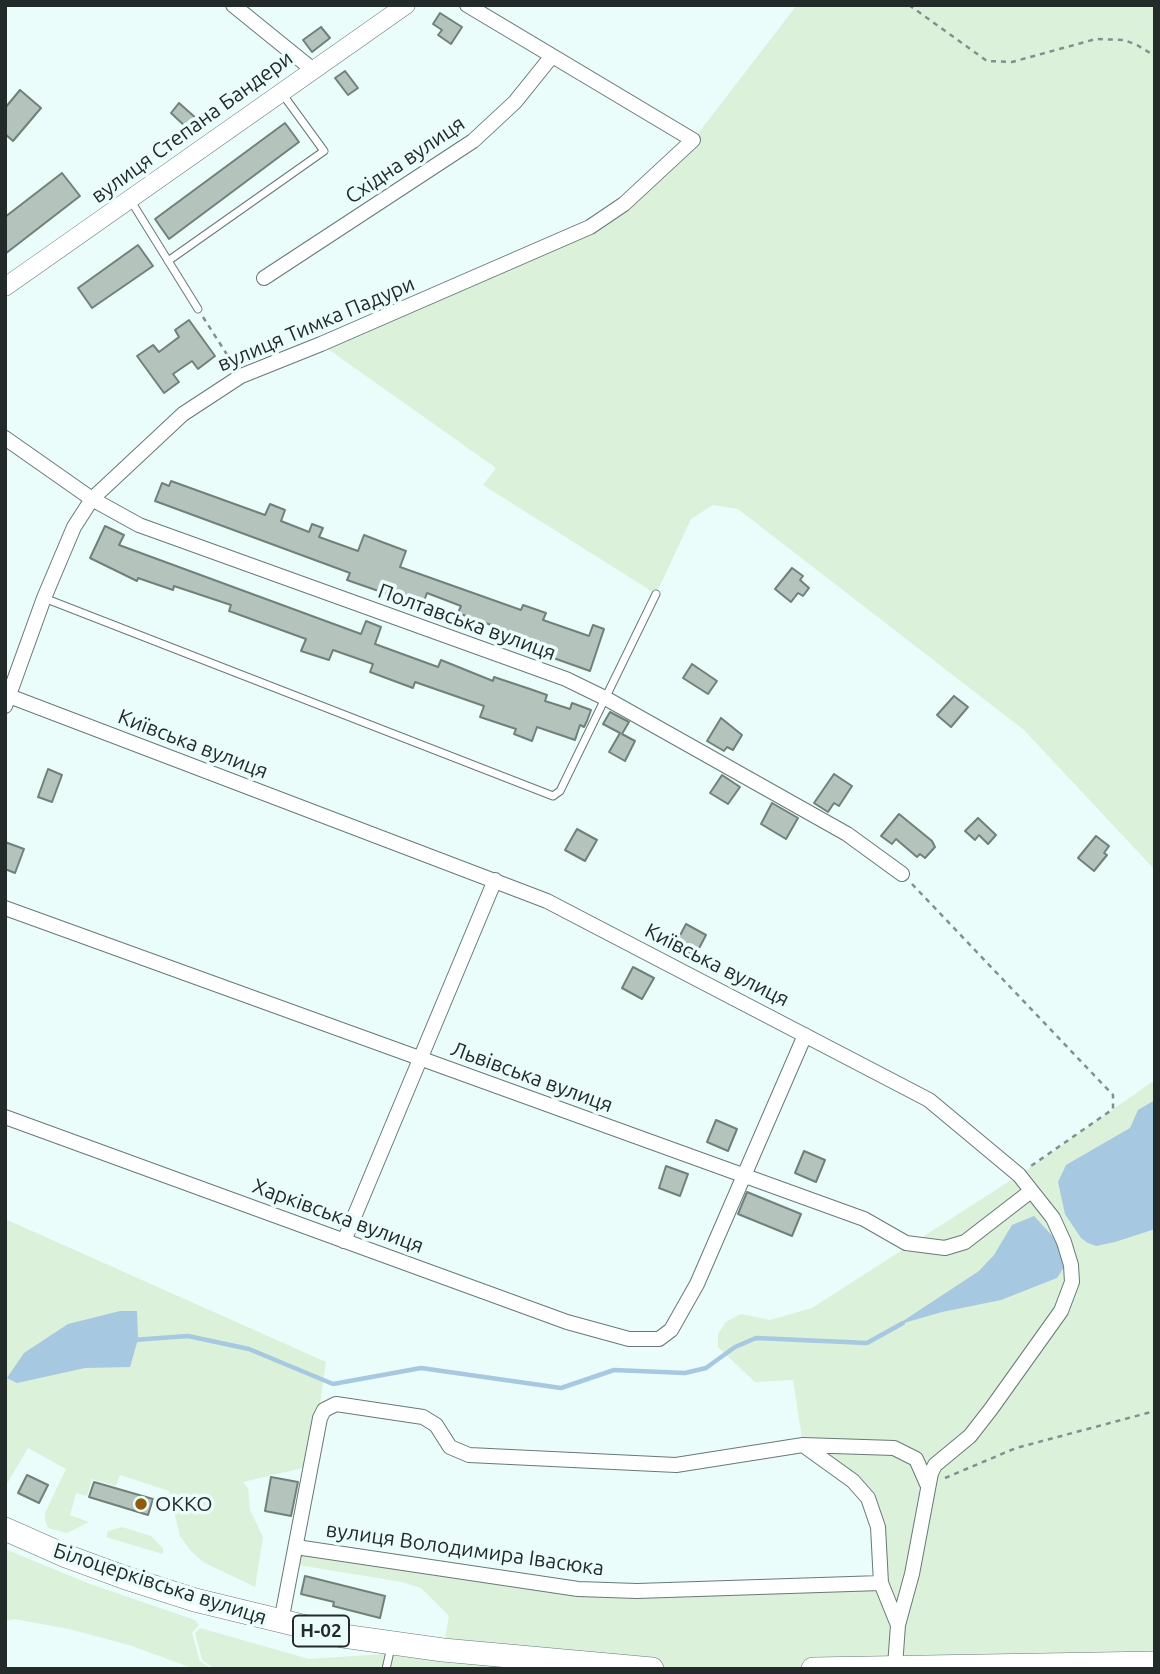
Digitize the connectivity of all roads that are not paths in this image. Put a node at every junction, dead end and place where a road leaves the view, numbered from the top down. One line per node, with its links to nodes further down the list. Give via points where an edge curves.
1 (233, 5): 5 (street)
2 (405, 5): 5 (street, вулиця Степана Бандери)
3 (467, 5): 4 (street)
4 (552, 56): 9 (street, Східна вулиця, via 473,141); 13 (street, вулиця Тимка Падури, via 693,140 624,204 590,227 241,376 183,414)
5 (312, 69): 6 (street, вулиця Степана Бандери)
6 (280, 92): 7 (street, вулиця Степана Бандери); 8 (lane, via 324,151)
7 (131, 201): 8 (lane); 10 (street, вулиця Степана Бандери)
8 (168, 261): 11 (lane)
9 (264, 278)
10 (5, 286)
11 (198, 309)
12 (5, 438): 13 (street, Полтавська вулиця)
13 (92, 499): 15 (street, вулиця Тимка Падури, via 66,544); 16 (street, Полтавська вулиця, via 160,533 566,679)
14 (656, 594): 16 (lane)
15 (44, 598): 16 (lane, via 553,796 561,791); 17 (street, вулиця Тимка Падури)
16 (607, 699): 18 (street, Полтавська вулиця, via 847,834)
17 (7, 701): 19 (street, Київська вулиця)
18 (902, 874)
19 (495, 880): 21 (street, Київська вулиця, via 547,901); 22 (street)
20 (5, 908): 22 (street, Львівська вулиця)
21 (805, 1035): 24 (street); 25 (street, Київська вулиця, via 929,1100 1019,1175)
22 (422, 1059): 24 (street, Львівська вулиця); 26 (street)
23 (5, 1117): 26 (street, Харківська вулиця)
24 (744, 1174): 25 (street, Львівська вулиця, via 864,1219 920,1247 945,1248 965,1242); 26 (street, Харківська вулиця, via 682,1314 659,1339 629,1339 567,1322)
25 (1031, 1191): 28 (street, Київська вулиця, via 1065,1242 1072,1265 1068,1296 970,1436 935,1465)
26 (344, 1241)
27 (803, 1444): 28 (street, via 894,1448 916,1460); 30 (street, via 676,1465 469,1455 450,1447 436,1425 423,1416 336,1404 320,1418); 31 (street, via 868,1498 878,1527)
28 (927, 1491): 33 (street)
29 (5, 1529): 32 (main road, Білоцерківська вулиця / Н-02, via 126,1578)
30 (296, 1547): 31 (street, вулиця Володимира Івасюка, via 578,1589); 32 (street)
31 (881, 1583): 33 (street)
32 (281, 1622): 34 (main road, Білоцерківська вулиця / Н-02)
33 (898, 1625): 36 (street)
34 (392, 1643): 37 (lane); 38 (main road, Білоцерківська вулиця / Н-02)
35 (1155, 1663): 36 (main road)
36 (895, 1666): 39 (main road)
37 (386, 1669)
38 (652, 1669)
39 (813, 1669)

